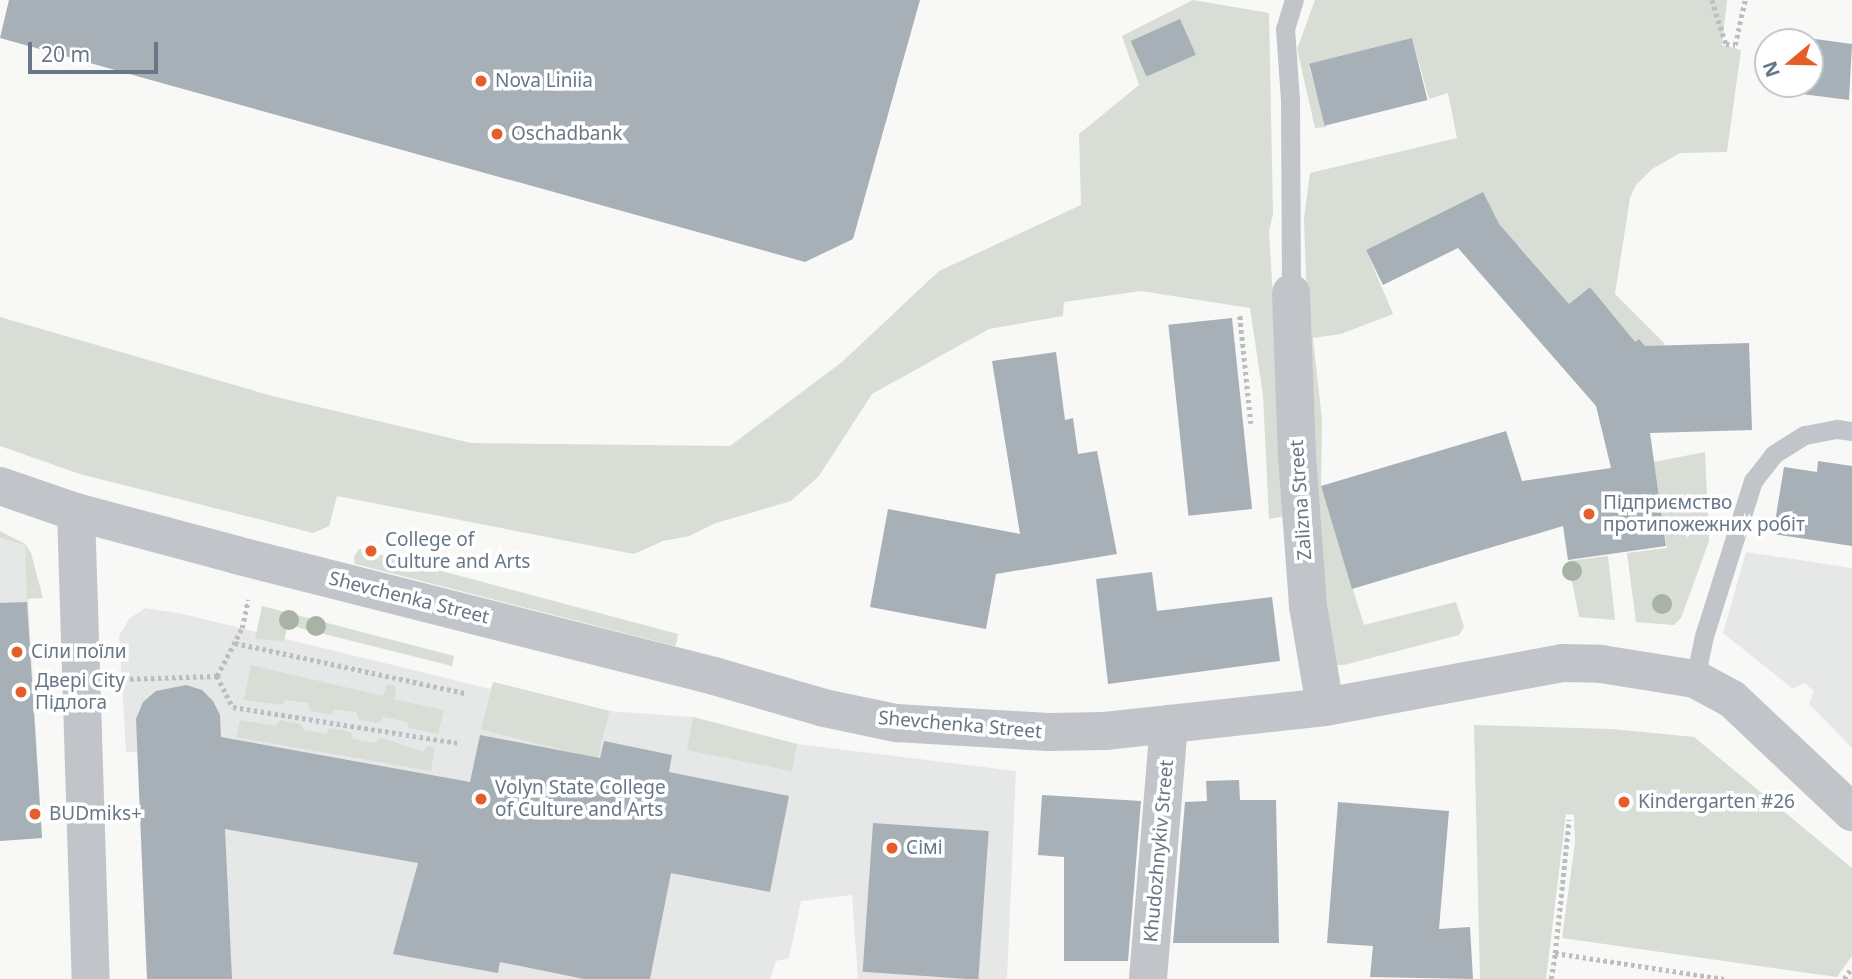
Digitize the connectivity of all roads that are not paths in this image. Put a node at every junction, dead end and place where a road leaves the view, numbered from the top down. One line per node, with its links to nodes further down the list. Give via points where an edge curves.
1 (1294, 0): 2 (lane, via 1285,29)
2 (1291, 293): 7 (street, Zalizna Street, via 1308,606)
3 (1852, 430): 6 (lane, via 1805,435 1774,454 1753,481)
4 (0, 486): 5 (street, Shevchenka Street)
5 (76, 512): 8 (street, Shevchenka Street, via 896,723 1048,732); 10 (street)
6 (1695, 679): 7 (street, Shevchenka Street, via 1601,664 1562,663); 9 (street, Shevchenka Street, via 1732,699)
7 (1325, 706): 8 (street, Shevchenka Street)
8 (1169, 724): 11 (street, Khudozhnykiv Street)
9 (1852, 812)
10 (91, 979)
11 (1148, 979)

